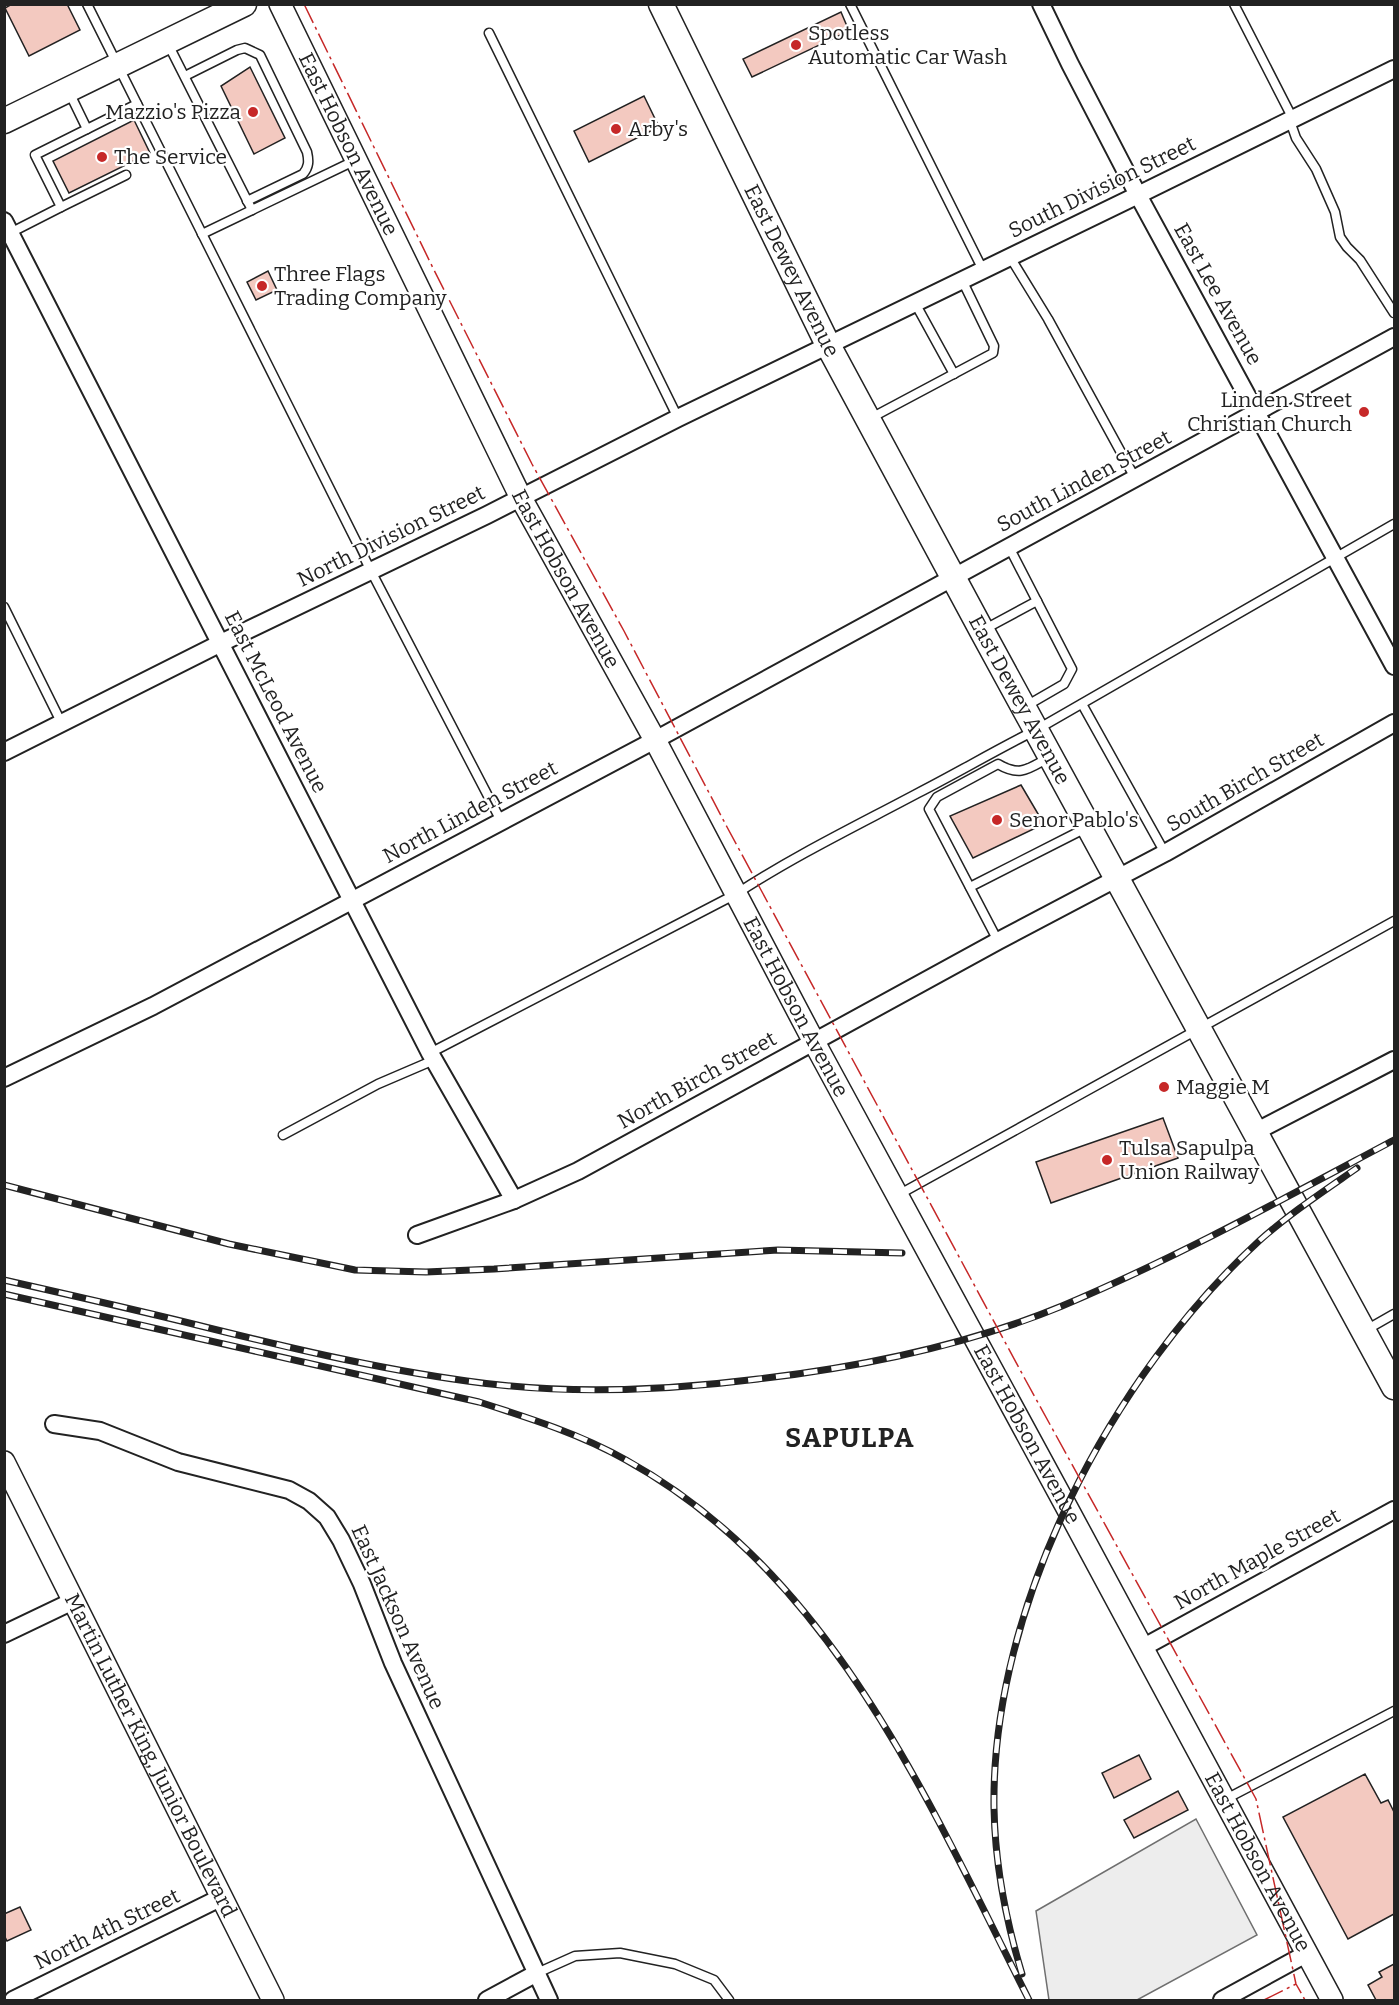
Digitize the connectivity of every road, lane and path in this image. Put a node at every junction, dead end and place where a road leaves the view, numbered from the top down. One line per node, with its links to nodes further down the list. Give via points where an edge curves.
1 (87, 4): 10 (lane)
2 (244, 4): 9 (main road)
3 (279, 4): 18 (street, East Hobson Avenue)
4 (661, 4): 32 (main road, East Dewey Avenue)
5 (850, 4): 27 (lane)
6 (1041, 4): 20 (street, East Lee Avenue)
7 (1234, 4): 15 (lane)
8 (489, 33): 35 (lane)
9 (167, 42): 10 (main road); 12 (lane)
10 (118, 66): 13 (main road); 14 (lane)
11 (1395, 69): 15 (street, South Division Street)
12 (185, 76): 21 (lane); 21 (lane, via 237,50 245,48 260,55 309,161 303,174)
13 (68, 90): 16 (main road); 17 (lane)
14 (137, 104): 17 (lane); 25 (lane)
15 (1292, 120): 20 (street, South Division Street); 30 (lane, via 1296,138 1316,169 1335,212 1340,237)
16 (4, 121)
17 (87, 129): 22 (lane, via 34,154)
18 (356, 160): 23 (lane); 38 (street, East Hobson Avenue)
19 (126, 175): 22 (lane)
20 (1138, 195): 26 (street, South Division Street); 34 (street, East Lee Avenue)
21 (247, 201): 23 (lane)
22 (61, 207): 24 (lane)
23 (252, 210): 25 (lane)
24 (7, 227): 47 (street, East McLeod Avenue)
25 (202, 234): 42 (lane)
26 (1010, 257): 27 (street, South Division Street); 37 (lane)
27 (983, 270): 28 (street, South Division Street)
28 (962, 280): 29 (street, South Division Street); 33 (lane, via 994,346 993,353)
29 (915, 303): 32 (street, South Division Street); 33 (lane)
30 (1395, 313)
31 (1395, 338): 34 (street, South Linden Street)
32 (828, 345): 35 (street, North Division Street); 36 (main road, East Dewey Avenue)
33 (954, 374): 36 (lane)
34 (1257, 412): 37 (street, South Linden Street); 41 (street, East Lee Avenue)
35 (678, 418): 38 (street, North Division Street)
36 (868, 420): 43 (main road, East Dewey Avenue)
37 (1135, 478): 40 (street, South Linden Street)
38 (521, 498): 42 (street, North Division Street); 54 (street, East Hobson Avenue)
39 (1395, 524): 41 (lane)
40 (1009, 547): 43 (street, South Linden Street); 44 (lane)
41 (1336, 556): 48 (street, East Lee Avenue); 49 (lane)
42 (371, 571): 47 (street, North Division Street); 57 (lane)
43 (953, 578): 46 (main road, East Dewey Avenue); 54 (street, North Linden Street)
44 (1037, 601): 46 (lane); 50 (lane, via 1072,669 1064,684)
45 (4, 607): 52 (lane)
46 (981, 631): 50 (main road, East Dewey Avenue)
47 (221, 644): 52 (street, North Division Street); 63 (street, East McLeod Avenue)
48 (1395, 666)
49 (1082, 704): 53 (lane); 59 (lane)
50 (1023, 708): 53 (main road, East Dewey Avenue)
51 (1395, 723): 59 (street, South Birch Street)
52 (62, 724): 55 (street, North Division Street)
53 (1036, 730): 56 (main road, East Dewey Avenue); 62 (lane, via 770,871)
54 (655, 740): 57 (street, North Linden Street); 62 (street, East Hobson Avenue)
55 (4, 752)
56 (1050, 757): 58 (main road, East Dewey Avenue); 61 (lane, via 1023,771 998,764 937,797 929,809)
57 (501, 821): 63 (street, North Linden Street)
58 (1089, 827): 60 (main road, East Dewey Avenue); 61 (lane)
59 (1165, 853): 60 (street, South Birch Street)
60 (1117, 879): 65 (street, North Birch Street); 66 (main road, East Dewey Avenue)
61 (970, 887): 65 (lane)
62 (736, 894): 67 (street, East Hobson Avenue); 68 (lane)
63 (352, 899): 68 (street, East McLeod Avenue); 70 (street, North Linden Street, via 153,1006)
64 (1395, 921): 66 (lane)
65 (998, 941): 67 (street, North Birch Street)
66 (1198, 1029): 71 (main road, East Dewey Avenue); 73 (lane)
67 (814, 1042): 73 (street, East Hobson Avenue); 74 (street, North Birch Street, via 578,1171)
68 (432, 1057): 72 (lane); 74 (street, East McLeod Avenue)
69 (1395, 1060): 71 (street)
70 (4, 1078)
71 (1255, 1132): 77 (main road, East Dewey Avenue)
72 (283, 1136)
73 (897, 1195): 84 (street, East Hobson Avenue)
74 (514, 1200): 75 (street, North Birch Street)
75 (417, 1235)
76 (1395, 1314): 77 (lane)
77 (1364, 1331): 78 (main road, East Dewey Avenue)
78 (1395, 1387)
79 (54, 1424): 89 (street, East Jackson Avenue, via 100,1431 178,1462 289,1490 327,1517 362,1584 393,1663)
80 (4, 1462): 82 (street, Martin Luther King, Junior Boulevard)
81 (1395, 1510): 84 (street, North Maple Street)
82 (73, 1601): 83 (street); 87 (street, Martin Luther King, Junior Boulevard)
83 (4, 1634)
84 (1142, 1648): 86 (street, East Hobson Avenue)
85 (1395, 1710): 86 (lane)
86 (1224, 1800): 88 (street, East Hobson Avenue)
87 (222, 1897): 90 (street, North 4th Street); 91 (street, Martin Luther King, Junior Boulevard)
88 (1306, 1954): 95 (street); 96 (street, East Hobson Avenue)
89 (537, 1973): 92 (street); 93 (street, East Jackson Avenue); 94 (lane, via 575,1956 620,1953 675,1964 714,1980)
90 (13, 2001)
91 (273, 2001)
92 (487, 2001)
93 (549, 2001)
94 (729, 2001)
95 (1222, 2001)
96 (1332, 2001)

